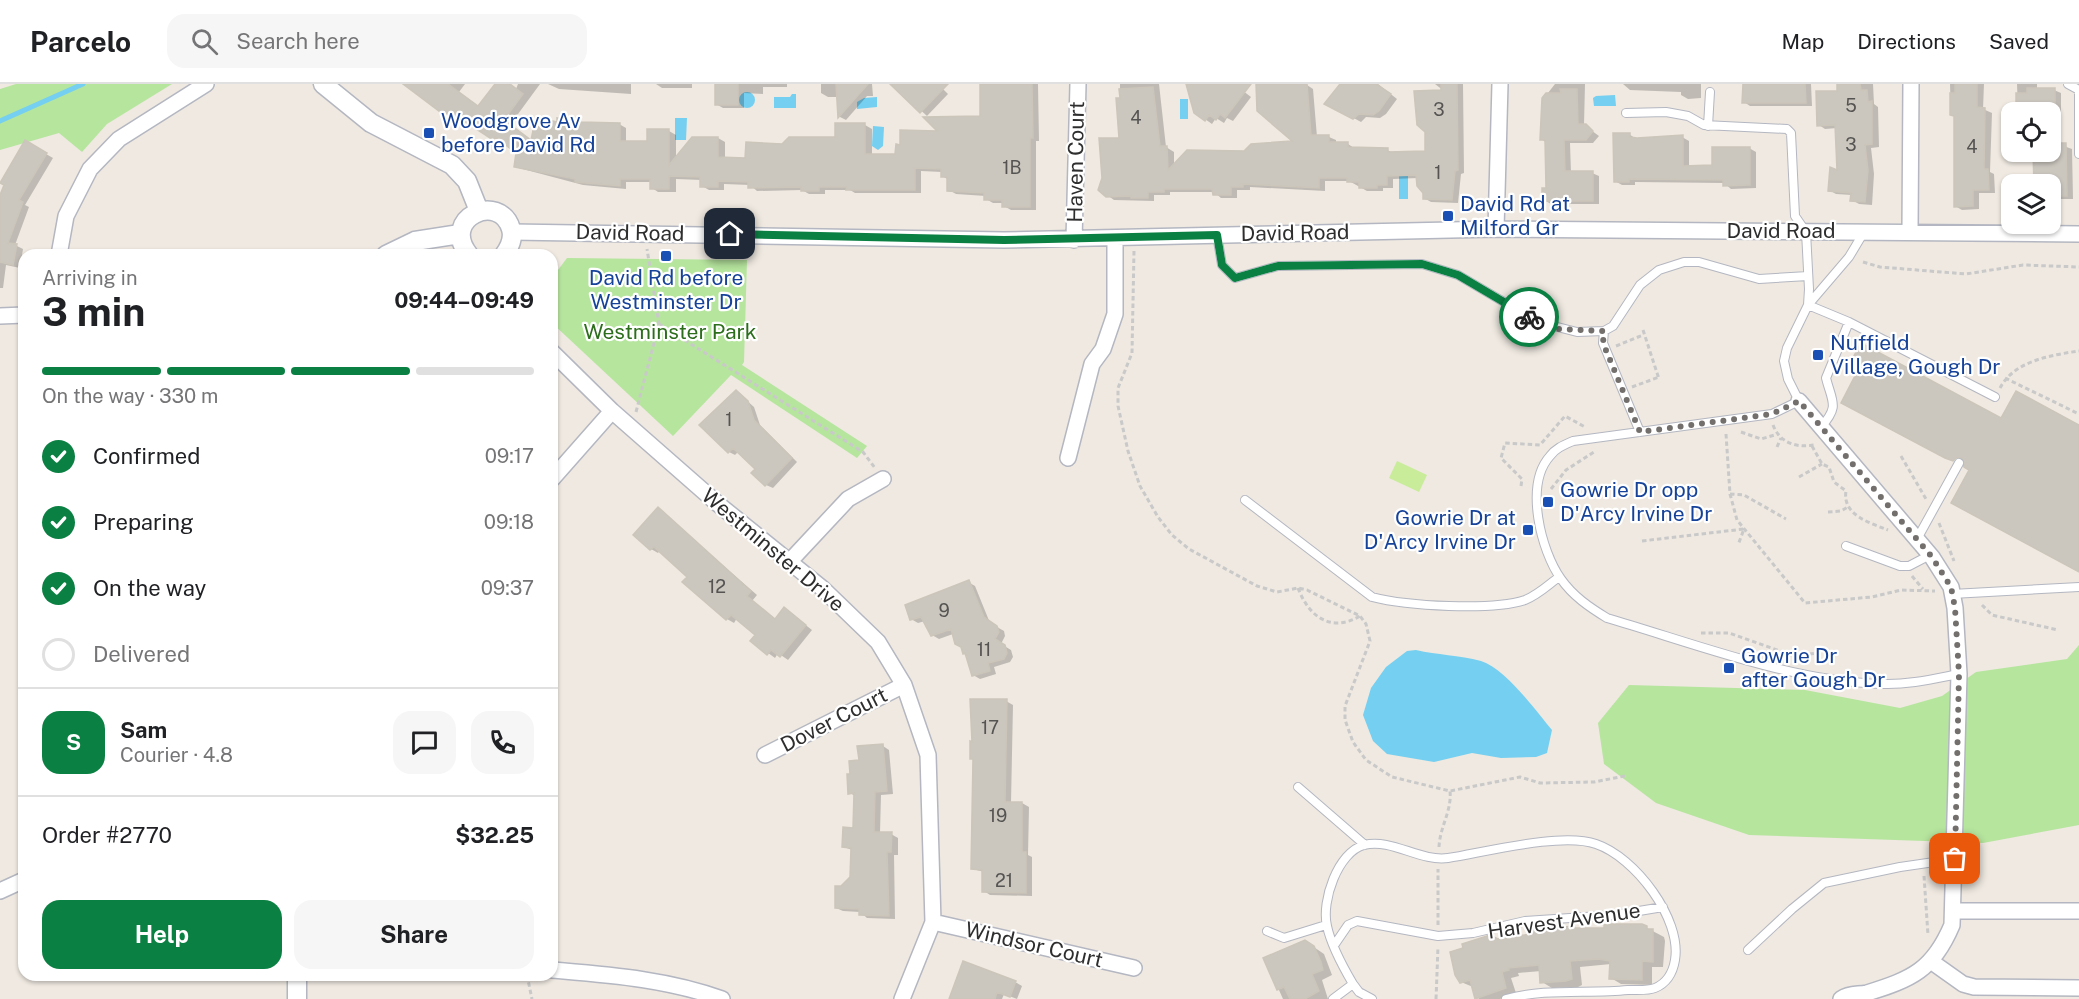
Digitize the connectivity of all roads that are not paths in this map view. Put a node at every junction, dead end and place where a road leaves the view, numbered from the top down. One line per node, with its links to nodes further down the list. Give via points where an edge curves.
1 (206, 84): 23 (street, via 119,139 90,169 66,216)
2 (323, 84): 12 (street, via 371,123 452,165 467,181)
3 (1078, 84): 22 (street, Haven Court)
4 (1500, 84): 13 (street)
5 (1911, 84): 15 (street)
6 (2068, 84): 7 (lane)
7 (2079, 91): 11 (lane)
8 (1710, 92): 10 (lane)
9 (1626, 113): 10 (lane, via 1666,112 1688,116)
10 (1708, 126): 17 (lane, via 1787,129 1791,133 1795,216)
11 (2079, 154)
12 (479, 211): 16 (street, via 504,217); 18 (street, via 466,220)
13 (1496, 229): 17 (street, David Road); 20 (street, David Road)
14 (1864, 230): 15 (street, David Road); 17 (street, David Road); 28 (lane, via 1836,274)
15 (1910, 231): 19 (street, David Road)
16 (512, 232): 22 (street, David Road); 26 (street)
17 (1806, 232): 27 (lane)
18 (460, 234): 24 (street, via 415,241); 25 (street)
19 (2079, 234)
20 (1217, 235): 21 (street, David Road); 32 (lane, via 1222,265 1235,278 1278,266 1422,264 1458,275 1538,322 1577,332)
21 (1115, 239): 22 (street, David Road); 39 (street, via 1115,314 1103,349 1092,364)
22 (1074, 240)
23 (60, 249)
24 (398, 249)
25 (464, 249)
26 (509, 249)
27 (1808, 276): 28 (lane); 32 (lane, via 1759,279 1699,262 1684,262 1659,270 1640,285 1613,326)
28 (1808, 305): 31 (lane); 35 (lane, via 1784,361)
29 (18, 315): 30 (street)
30 (0, 316)
31 (1849, 322): 34 (lane); 38 (lane, via 1826,378 1834,402)
32 (1604, 331): 37 (lane, via 1603,343)
33 (558, 358): 36 (street, Westminster Drive)
34 (1995, 397)
35 (1799, 401): 37 (lane, via 1769,414); 38 (street)
36 (612, 411): 41 (street); 47 (street, Westminster Drive, via 718,504)
37 (1640, 432): 48 (lane, via 1573,441 1549,456 1538,493 1538,526)
38 (1825, 433): 44 (street)
39 (1068, 458)
40 (1959, 463): 44 (lane)
41 (558, 472)
42 (883, 478): 47 (street, via 849,499)
43 (1245, 500): 48 (lane, via 1372,597 1396,603 1510,603 1536,595)
44 (1917, 539): 46 (street)
45 (1846, 546): 46 (lane, via 1900,566 1909,566)
46 (1930, 555): 50 (street)
47 (791, 560): 52 (street, Westminster Drive, via 878,642)
48 (1559, 577): 51 (lane, via 1587,607 1607,618 1835,681 1884,684)
49 (2079, 587): 50 (lane)
50 (1952, 594): 51 (street)
51 (1959, 674): 56 (street)
52 (903, 685): 53 (street, Dover Court); 62 (street, Westminster Drive, via 928,755)
53 (765, 755)
54 (1298, 787): 55 (lane)
55 (1365, 845): 59 (lane, via 1385,845 1438,859 1568,839 1596,843 1640,876); 63 (lane, via 1348,854 1334,879 1328,894)
56 (1955, 859): 60 (street); 66 (lane, via 1824,883)
57 (18, 883): 58 (street)
58 (0, 891)
59 (1663, 907): 65 (lane, Harvest Avenue, via 1615,915 1525,921 1438,936 1357,921 1348,925); 79 (lane, via 1673,924 1677,946 1673,973 1655,988)
60 (1953, 911): 61 (street); 67 (street, via 1952,925)
61 (2079, 911)
62 (933, 922): 68 (street, Windsor Court); 76 (street, Westminster Drive)
63 (1326, 925): 64 (lane, via 1284,938); 65 (lane)
64 (1268, 931)
65 (1335, 944): 71 (lane)
66 (1748, 950)
67 (1932, 962): 72 (street, via 1963,984 1974,987); 73 (street, via 1902,982)
68 (1134, 968)
69 (558, 970): 75 (street, via 624,975 692,988)
70 (297, 981): 74 (street)
71 (1353, 984): 77 (lane); 78 (lane)
72 (2079, 988)
73 (1851, 998)
74 (297, 999)
75 (722, 999)
76 (902, 999)
77 (1333, 999)
78 (1372, 999)
79 (1506, 999)

